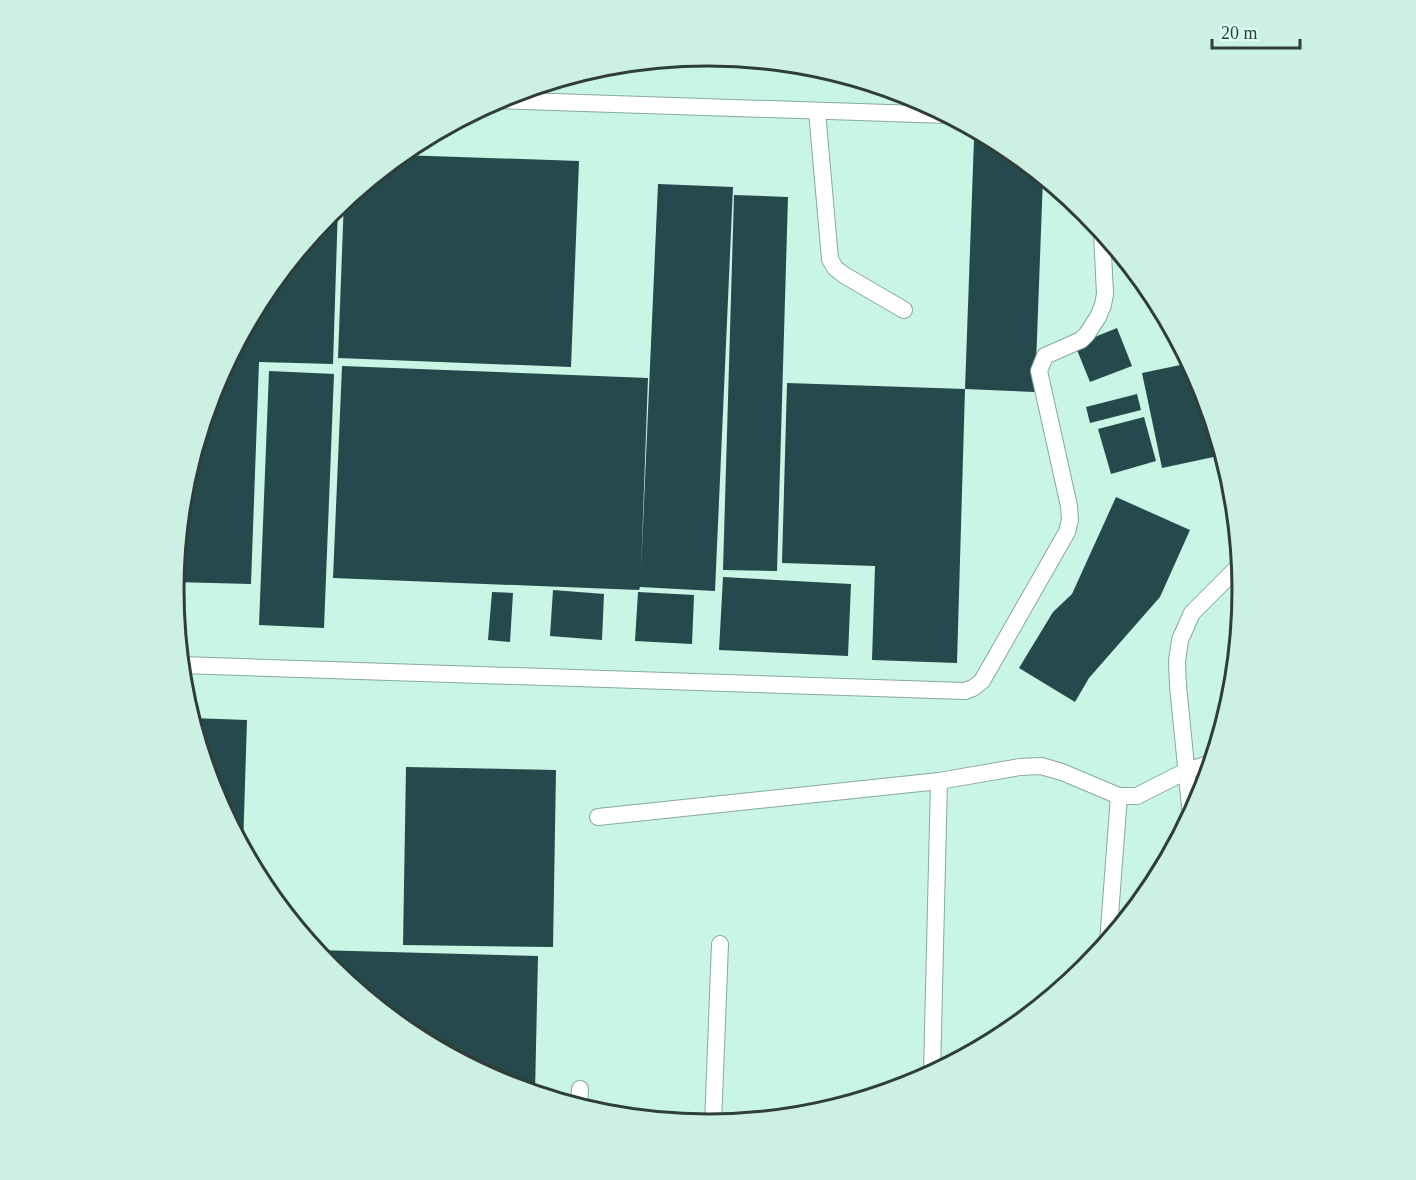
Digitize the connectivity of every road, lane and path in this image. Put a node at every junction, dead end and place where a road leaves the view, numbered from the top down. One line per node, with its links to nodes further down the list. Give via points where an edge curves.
1 (521, 101): 2 (lane)
2 (817, 111): 3 (lane); 5 (lane, via 830,259 844,275)
3 (928, 114)
4 (1103, 246): 7 (lane, via 1105,294 1098,317 1081,340 1045,356 1039,371 1069,506 1067,532 982,681 973,688 965,691)
5 (904, 310)
6 (1232, 573): 9 (lane, via 1192,613 1180,640 1178,686)
7 (189, 665)
8 (1201, 766): 9 (lane)
9 (1186, 771): 11 (lane, via 1137,796); 12 (lane)
10 (939, 781): 11 (lane, via 1041,766); 13 (lane); 16 (lane)
11 (1119, 796): 14 (lane)
12 (1189, 798)
13 (598, 817)
14 (1109, 927)
15 (720, 944): 19 (lane)
16 (932, 1064)
17 (580, 1089): 18 (lane)
18 (580, 1098)
19 (713, 1114)

